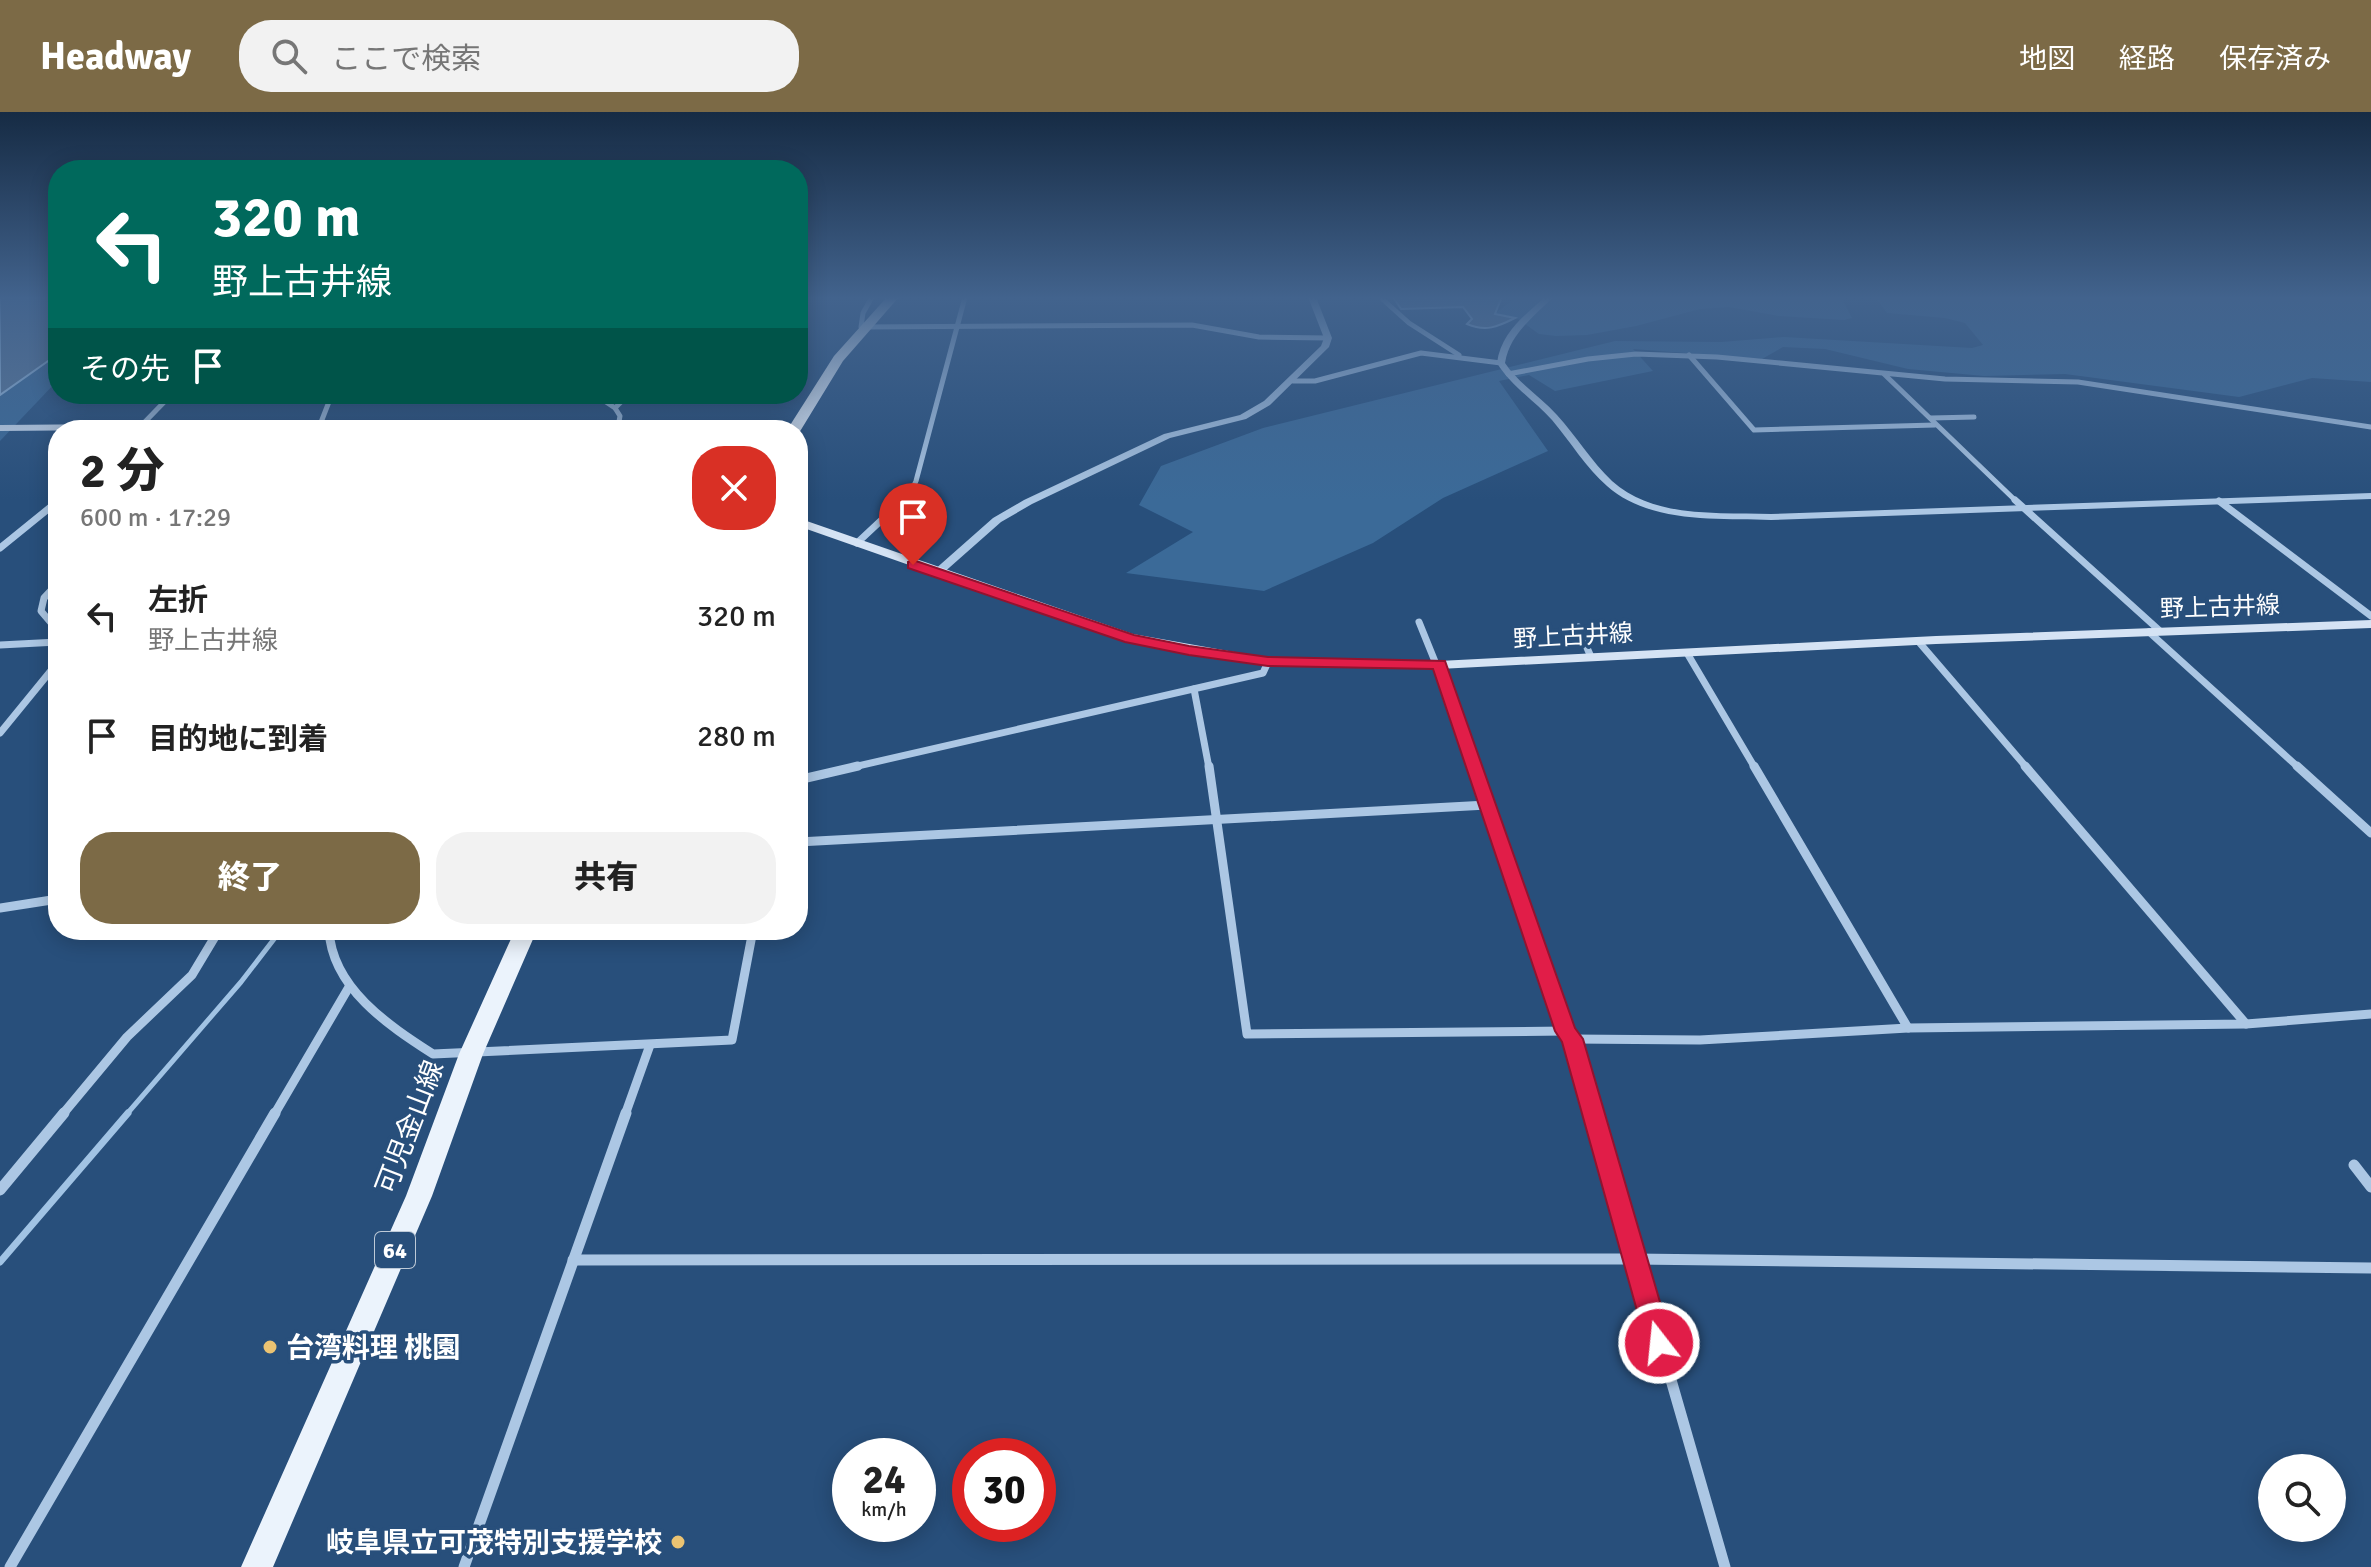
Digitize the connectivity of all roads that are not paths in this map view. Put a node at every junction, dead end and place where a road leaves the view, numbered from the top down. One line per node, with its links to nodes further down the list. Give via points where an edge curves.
1 (832, 365): 19 (main road)
2 (946, 365): 29 (street, via 911,492)
3 (1308, 365): 11 (street)
4 (1376, 365): 11 (street, via 1315,381)
5 (1502, 365): 10 (street)
6 (1557, 365): 10 (street)
7 (1698, 365): 20 (street, via 1754,430)
8 (1796, 365): 9 (street)
9 (1884, 373): 20 (street); 21 (street, via 2078,382)
10 (1508, 374): 26 (street, via 1620,493 1656,508 1717,517 1771,517)
11 (1293, 381): 31 (street, via 1243,417 1167,436 1028,502 997,520)
12 (162, 404): 17 (street)
13 (609, 404): 15 (street)
14 (619, 404): 15 (street)
15 (615, 408): 18 (street)
16 (1974, 417): 20 (street)
17 (147, 420)
18 (619, 420)
19 (800, 420)
20 (1933, 422): 26 (street)
21 (2371, 427)
22 (0, 428): 23 (main road)
23 (48, 428)
24 (2371, 496): 25 (street)
25 (2219, 501): 26 (street); 33 (street)
26 (2022, 507): 38 (street)
27 (48, 509): 30 (street)
28 (808, 526): 29 (main road, 野上古井線)
29 (857, 543): 31 (main road, 野上古井線)
30 (2, 544)
31 (937, 573): 44 (main road, 野上古井線, via 1130,638)
32 (48, 594): 34 (street, via 41,611)
33 (2371, 616)
34 (48, 619)
35 (1419, 622): 45 (street)
36 (2371, 624): 38 (main road, 野上古井線)
37 (1578, 627): 43 (street)
38 (2154, 632): 39 (main road, 野上古井線); 52 (street)
39 (1918, 641): 42 (main road, 野上古井線); 62 (street)
40 (48, 643): 41 (street)
41 (0, 645)
42 (1687, 653): 43 (main road, 野上古井線); 63 (street)
43 (1591, 657): 45 (main road, 野上古井線)
44 (1268, 662): 45 (main road, 野上古井線); 47 (street, via 1263,673)
45 (1437, 664): 50 (street)
46 (48, 674): 48 (street)
47 (1194, 689): 49 (street); 51 (street)
48 (0, 733)
49 (808, 778)
50 (1487, 805): 51 (street); 64 (street)
51 (1217, 821): 53 (street); 64 (street, via 1247,1034)
52 (2371, 833)
53 (808, 841)
54 (48, 901): 55 (street)
55 (0, 908)
56 (213, 940): 69 (street, via 192,975 127,1037)
57 (329, 940): 60 (street, via 330,952)
58 (522, 940): 66 (main road, 可児金山線 / 64)
59 (751, 940): 65 (street, via 732,1040)
60 (349, 987): 66 (street, via 433,1054); 73 (street)
61 (2371, 1014): 62 (street)
62 (2246, 1024): 63 (street)
63 (1908, 1028): 64 (street, via 1700,1040)
64 (1569, 1035): 70 (street)
65 (650, 1045): 66 (street); 71 (street)
66 (471, 1054): 74 (main road, 可児金山線 / 64, via 419,1196)
67 (2354, 1165): 68 (street)
68 (2371, 1187)
69 (0, 1190)
70 (1634, 1259): 71 (street); 72 (street); 76 (street)
71 (573, 1260): 75 (street)
72 (2371, 1268)
73 (10, 1567)
74 (257, 1567)
75 (464, 1567)
76 (1725, 1567)

